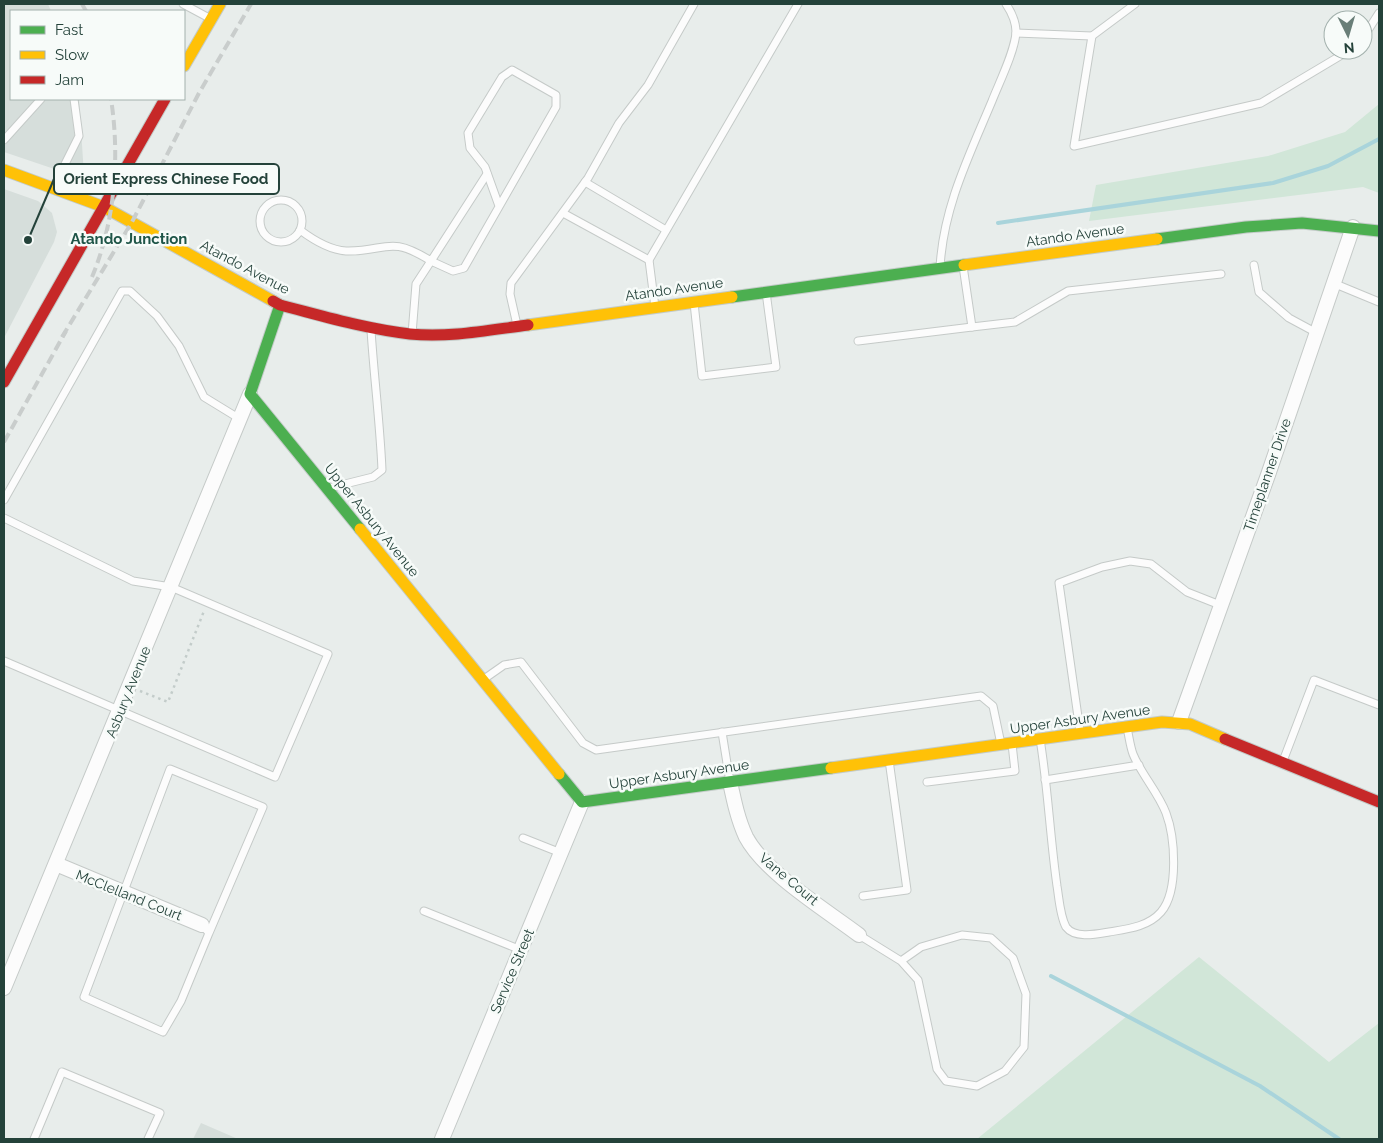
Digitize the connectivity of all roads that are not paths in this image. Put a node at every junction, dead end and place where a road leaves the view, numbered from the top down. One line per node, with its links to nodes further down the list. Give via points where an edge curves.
1 (183, 4): 7 (lane)
2 (220, 4): 7 (main road)
3 (694, 4): 18 (lane, via 648,85 619,123)
4 (798, 4): 25 (lane)
5 (1006, 4): 8 (lane, via 1013,16)
6 (1135, 4): 9 (lane)
7 (212, 19): 11 (main road)
8 (1016, 33): 9 (lane); 31 (lane, via 1004,73 953,196 943,233)
9 (1092, 36): 10 (lane, via 1074,146 1262,103)
10 (1333, 60)
11 (185, 64)
12 (40, 100): 15 (lane)
13 (74, 100): 19 (lane, via 79,136)
14 (164, 100): 21 (main road)
15 (4, 140)
16 (4, 170): 19 (main road, Atando Avenue)
17 (487, 174): 20 (lane); 20 (lane, via 470,148 468,133 502,77 512,70 556,95 556,107); 28 (lane)
18 (585, 182): 22 (lane); 25 (lane)
19 (52, 189): 21 (main road, Atando Avenue)
20 (499, 206): 28 (lane, via 464,268 453,271)
21 (104, 207): 37 (main road, Atando Avenue); 45 (main road)
22 (563, 213): 27 (lane); 39 (lane, via 511,283 510,294)
23 (1353, 227): 26 (main road, Atando Avenue); 29 (main road, Atando Avenue, via 1302,223 1246,227); 33 (street, Timeplanner Drive)
24 (300, 230): 24 (lane, via 288,241 275,241 261,226 262,212 272,203 291,203 300,213); 28 (lane, via 324,245 345,251 398,245)
25 (666, 230): 27 (lane)
26 (1379, 231)
27 (649, 260): 38 (lane)
28 (431, 261): 43 (lane, via 416,284)
29 (963, 265): 31 (main road, Atando Avenue); 40 (lane)
30 (1254, 265): 42 (lane, via 1259,292 1289,318)
31 (940, 268): 34 (main road, Atando Avenue)
32 (1221, 274): 40 (lane, via 1068,291 1015,322)
33 (1333, 283): 36 (lane); 42 (street, Timeplanner Drive)
34 (766, 292): 35 (main road, Atando Avenue); 35 (lane, via 776,367 702,376)
35 (694, 302): 38 (main road, Atando Avenue)
36 (1379, 302)
37 (280, 305): 41 (main road, Atando Avenue); 47 (main road)
38 (655, 307): 39 (main road, Atando Avenue)
39 (517, 326): 43 (main road, Atando Avenue, via 461,334)
40 (972, 327): 44 (lane)
41 (370, 328): 43 (main road, Atando Avenue); 49 (lane, via 382,470 373,476)
42 (1316, 332): 53 (street, Timeplanner Drive)
43 (412, 334)
44 (858, 340)
45 (8, 368): 46 (main road)
46 (4, 382)
47 (250, 394): 48 (street, Asbury Avenue); 49 (main road, Upper Asbury Avenue)
48 (240, 419): 50 (lane, via 204,397 180,346 157,316 130,291 122,291); 52 (street, Asbury Avenue)
49 (326, 488): 55 (main road, Upper Asbury Avenue)
50 (4, 500)
51 (4, 518): 52 (lane, via 133,581)
52 (171, 588): 57 (street, Asbury Avenue); 57 (lane, via 328,654 275,777)
53 (1220, 606): 58 (street, Timeplanner Drive); 61 (lane, via 1187,592 1151,564 1130,561 1102,567 1059,583)
54 (4, 661): 57 (lane)
55 (483, 680): 60 (lane, via 504,665 521,662 583,743 596,750); 70 (main road, Upper Asbury Avenue)
56 (1379, 705): 65 (lane, via 1314,680)
57 (120, 711): 74 (street, Asbury Avenue)
58 (1179, 722): 59 (main road, Upper Asbury Avenue); 65 (main road, Upper Asbury Avenue)
59 (1126, 727): 61 (main road, Upper Asbury Avenue); 66 (lane)
60 (722, 732): 63 (lane, via 981,696 992,706); 68 (lane)
61 (1080, 734): 62 (main road, Upper Asbury Avenue)
62 (1040, 739): 63 (main road, Upper Asbury Avenue); 67 (lane)
63 (1006, 744): 64 (main road, Upper Asbury Avenue); 69 (lane, via 1015,771)
64 (889, 760): 68 (main road, Upper Asbury Avenue); 76 (lane, via 907,890)
65 (1283, 762): 71 (main road, Upper Asbury Avenue)
66 (1139, 765): 67 (lane); 67 (lane, via 1165,811 1170,827 1174,849 1173,884 1162,912 1152,919 1137,927 1097,934 1081,935 1066,926 1051,845)
67 (1046, 780)
68 (730, 782): 70 (main road, Upper Asbury Avenue); 79 (street, Vane Court, via 740,823 758,854)
69 (927, 782)
70 (582, 802): 73 (street, Service Street)
71 (1379, 802)
72 (523, 838): 73 (lane)
73 (562, 854): 80 (street, Service Street)
74 (56, 864): 75 (street, McClelland Court); 82 (street, Asbury Avenue)
75 (123, 892): 78 (street, McClelland Court); 78 (lane, via 84,997 163,1032 181,1001); 78 (lane, via 170,769 263,807)
76 (863, 896)
77 (424, 912): 80 (lane)
78 (206, 929)
79 (858, 935): 81 (lane)
80 (521, 950): 85 (street, Service Street)
81 (901, 961): 81 (lane, via 918,980 936,1069 946,1081 977,1086 1005,1071 1024,1047 1026,994 1013,958 991,938 962,935 921,947)
82 (4, 988)
83 (34, 1139): 84 (lane, via 62,1072 160,1113)
84 (148, 1139)
85 (442, 1139)

